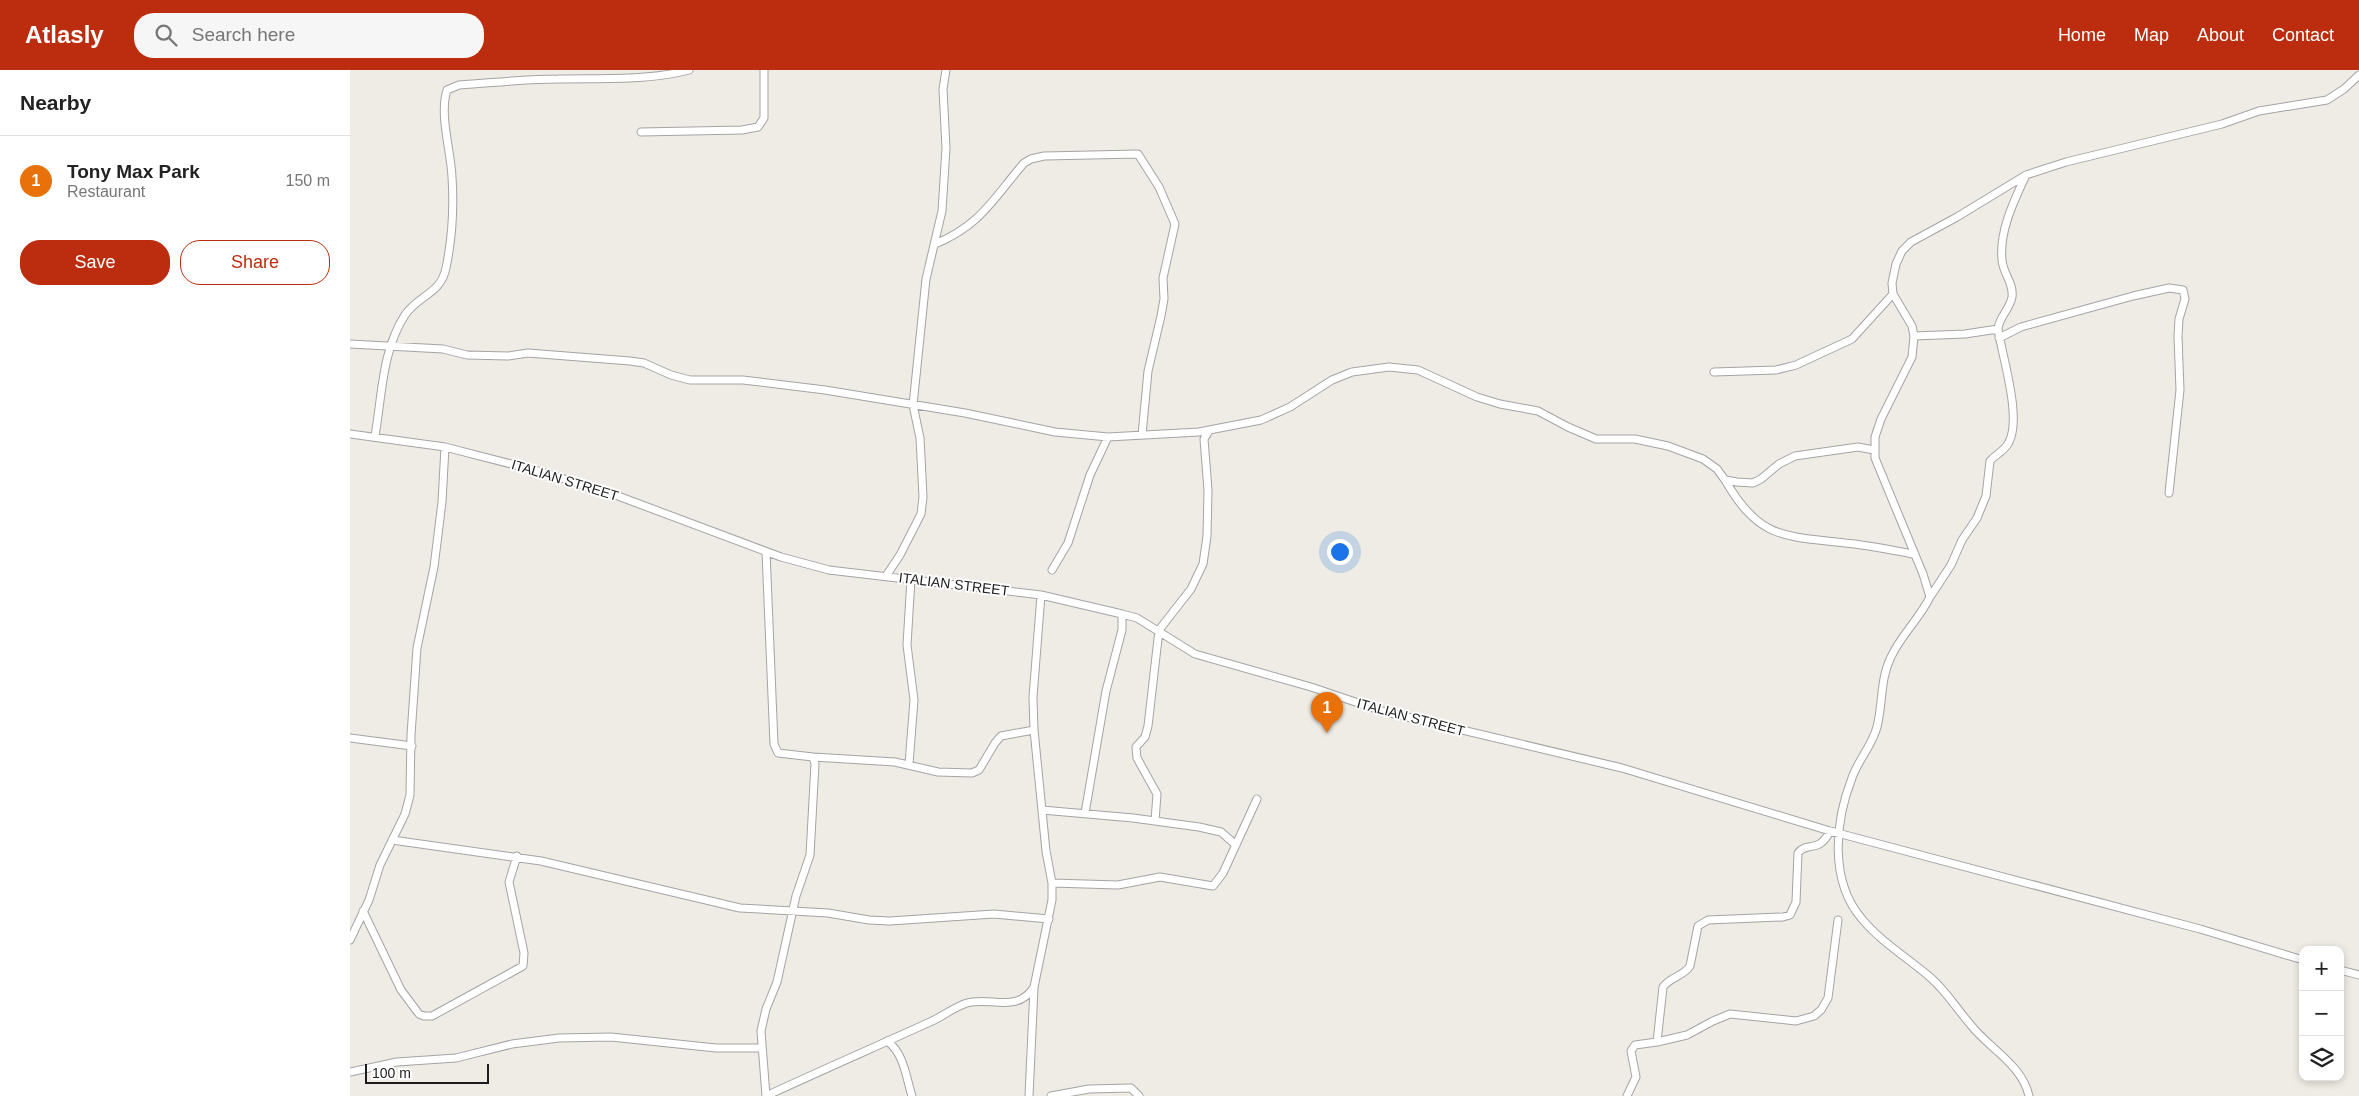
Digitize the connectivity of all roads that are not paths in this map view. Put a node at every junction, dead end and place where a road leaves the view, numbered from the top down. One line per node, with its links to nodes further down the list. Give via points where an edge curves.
1 (688, 70): 13 (street, via 609,79 556,79 450,87 445,97 452,177 446,270 440,286 405,314)
2 (764, 70): 5 (street, via 764,118 755,129)
3 (946, 70): 7 (street, via 943,89 945,172 941,224)
4 (2359, 75): 6 (street, via 2327,100 2259,111 2222,124 2066,162)
5 (641, 132)
6 (2026, 175): 8 (street, via 1911,242 1896,264); 9 (street, via 2002,240 2002,262 2012,286 2012,298)
7 (935, 244): 15 (street, via 926,279); 18 (street, via 952,237 978,218 1030,159 1138,154 1159,187 1175,224 1163,278 1161,316 1148,371)
8 (1893, 294): 10 (street, via 1912,326); 14 (street, via 1852,339 1796,365 1776,370)
9 (1998, 329): 10 (street); 11 (street)
10 (1914, 336): 22 (street, via 1912,357 1881,419)
11 (1999, 338): 24 (street, via 2021,327 2133,296 2168,288 2183,290 2185,299 2178,336 2180,390); 31 (street, via 2012,395 2011,439 1990,461 1986,496 1977,518)
12 (350, 344): 13 (street)
13 (389, 346): 15 (street, via 443,348 467,355 528,353 608,358 644,363 690,380 743,380); 19 (street)
14 (1714, 372)
15 (914, 405): 20 (street, via 1055,432); 28 (street, via 920,438 921,514)
16 (1210, 431): 18 (street); 23 (street, via 1261,420 1352,372 1389,367 1418,370 1477,397 1538,411 1568,428 1596,438 1635,439 1668,446 1703,459); 33 (street, via 1204,438 1208,490 1203,564 1191,589)
17 (350, 434): 19 (street, ITALIAN STREET)
18 (1142, 435): 20 (street)
19 (375, 436): 21 (street, ITALIAN STREET)
20 (1108, 437): 27 (street, via 1090,475 1068,543)
21 (445, 447): 25 (street, ITALIAN STREET, via 618,496); 36 (street, via 434,567 417,648)
22 (1874, 450): 23 (street, via 1858,447 1806,454 1783,462 1754,483); 26 (street)
23 (1725, 480): 26 (street, via 1748,514 1765,527 1796,539 1847,543)
24 (2169, 493)
25 (766, 552): 28 (street, ITALIAN STREET, via 829,570); 37 (street, via 774,744 778,753)
26 (1913, 554): 31 (street)
27 (1052, 570)
28 (886, 576): 29 (street, ITALIAN STREET)
29 (911, 579): 30 (street, ITALIAN STREET); 38 (street, via 907,645 914,700)
30 (1041, 595): 32 (street, ITALIAN STREET); 34 (street, via 1033,697)
31 (1930, 597): 44 (street, via 1899,642 1884,671 1877,728 1852,777)
32 (1122, 614): 33 (street, ITALIAN STREET); 41 (street, via 1122,630 1106,691)
33 (1159, 630): 42 (street, via 1148,726 1135,752 1157,794); 43 (street, ITALIAN STREET, via 1195,654 1215,661 1311,687 1382,711 1722,797)
34 (1034, 730): 38 (street, via 1001,736 976,772 938,772); 40 (street)
35 (350, 738): 36 (street)
36 (412, 746): 45 (street, via 410,795)
37 (813, 757): 38 (street); 50 (street, via 816,764 810,855)
38 (909, 764)
39 (1257, 799): 46 (street)
40 (1042, 810): 41 (street); 48 (street)
41 (1085, 814): 42 (street)
42 (1155, 821): 46 (street, via 1216,830)
43 (1830, 831): 44 (street, ITALIAN STREET); 59 (street, via 1821,844 1802,848 1798,853 1796,902 1790,914 1708,920 1698,926 1690,966 1663,987)
44 (1838, 833): 54 (street, ITALIAN STREET, via 2200,929); 67 (street, via 1841,876 1861,918 1932,978 1973,1028 2020,1075)
45 (392, 840): 47 (street, via 456,851); 49 (street)
46 (1236, 845): 48 (street, via 1219,881 1213,886 1160,877 1118,885)
47 (517, 856): 49 (street, via 509,882 524,953 523,966 432,1016 419,1014 401,990); 50 (street, via 595,872 712,903)
48 (1052, 883): 51 (street)
49 (363, 911): 53 (street)
50 (792, 912): 51 (street, via 890,921 994,914); 60 (street, via 776,982 763,1018)
51 (1048, 919): 57 (street)
52 (1838, 920): 59 (street, via 1828,998 1814,1016 1796,1021 1730,1014 1687,1035)
53 (350, 940)
54 (2299, 959)
55 (2344, 971): 56 (street)
56 (2359, 975)
57 (1034, 988): 58 (street, via 1015,1002 969,1002); 63 (street)
58 (886, 1041): 60 (street, via 766,1096); 62 (street, via 899,1054)
59 (1657, 1042): 66 (street, via 1632,1048 1636,1077)
60 (762, 1048): 61 (street, via 716,1048 611,1037 559,1038 512,1044 456,1058 397,1062)
61 (350, 1072)
62 (912, 1096)
63 (1029, 1096)
64 (1051, 1096): 65 (street, via 1131,1088)
65 (1139, 1096)
66 (1627, 1096)
67 (2029, 1096)

